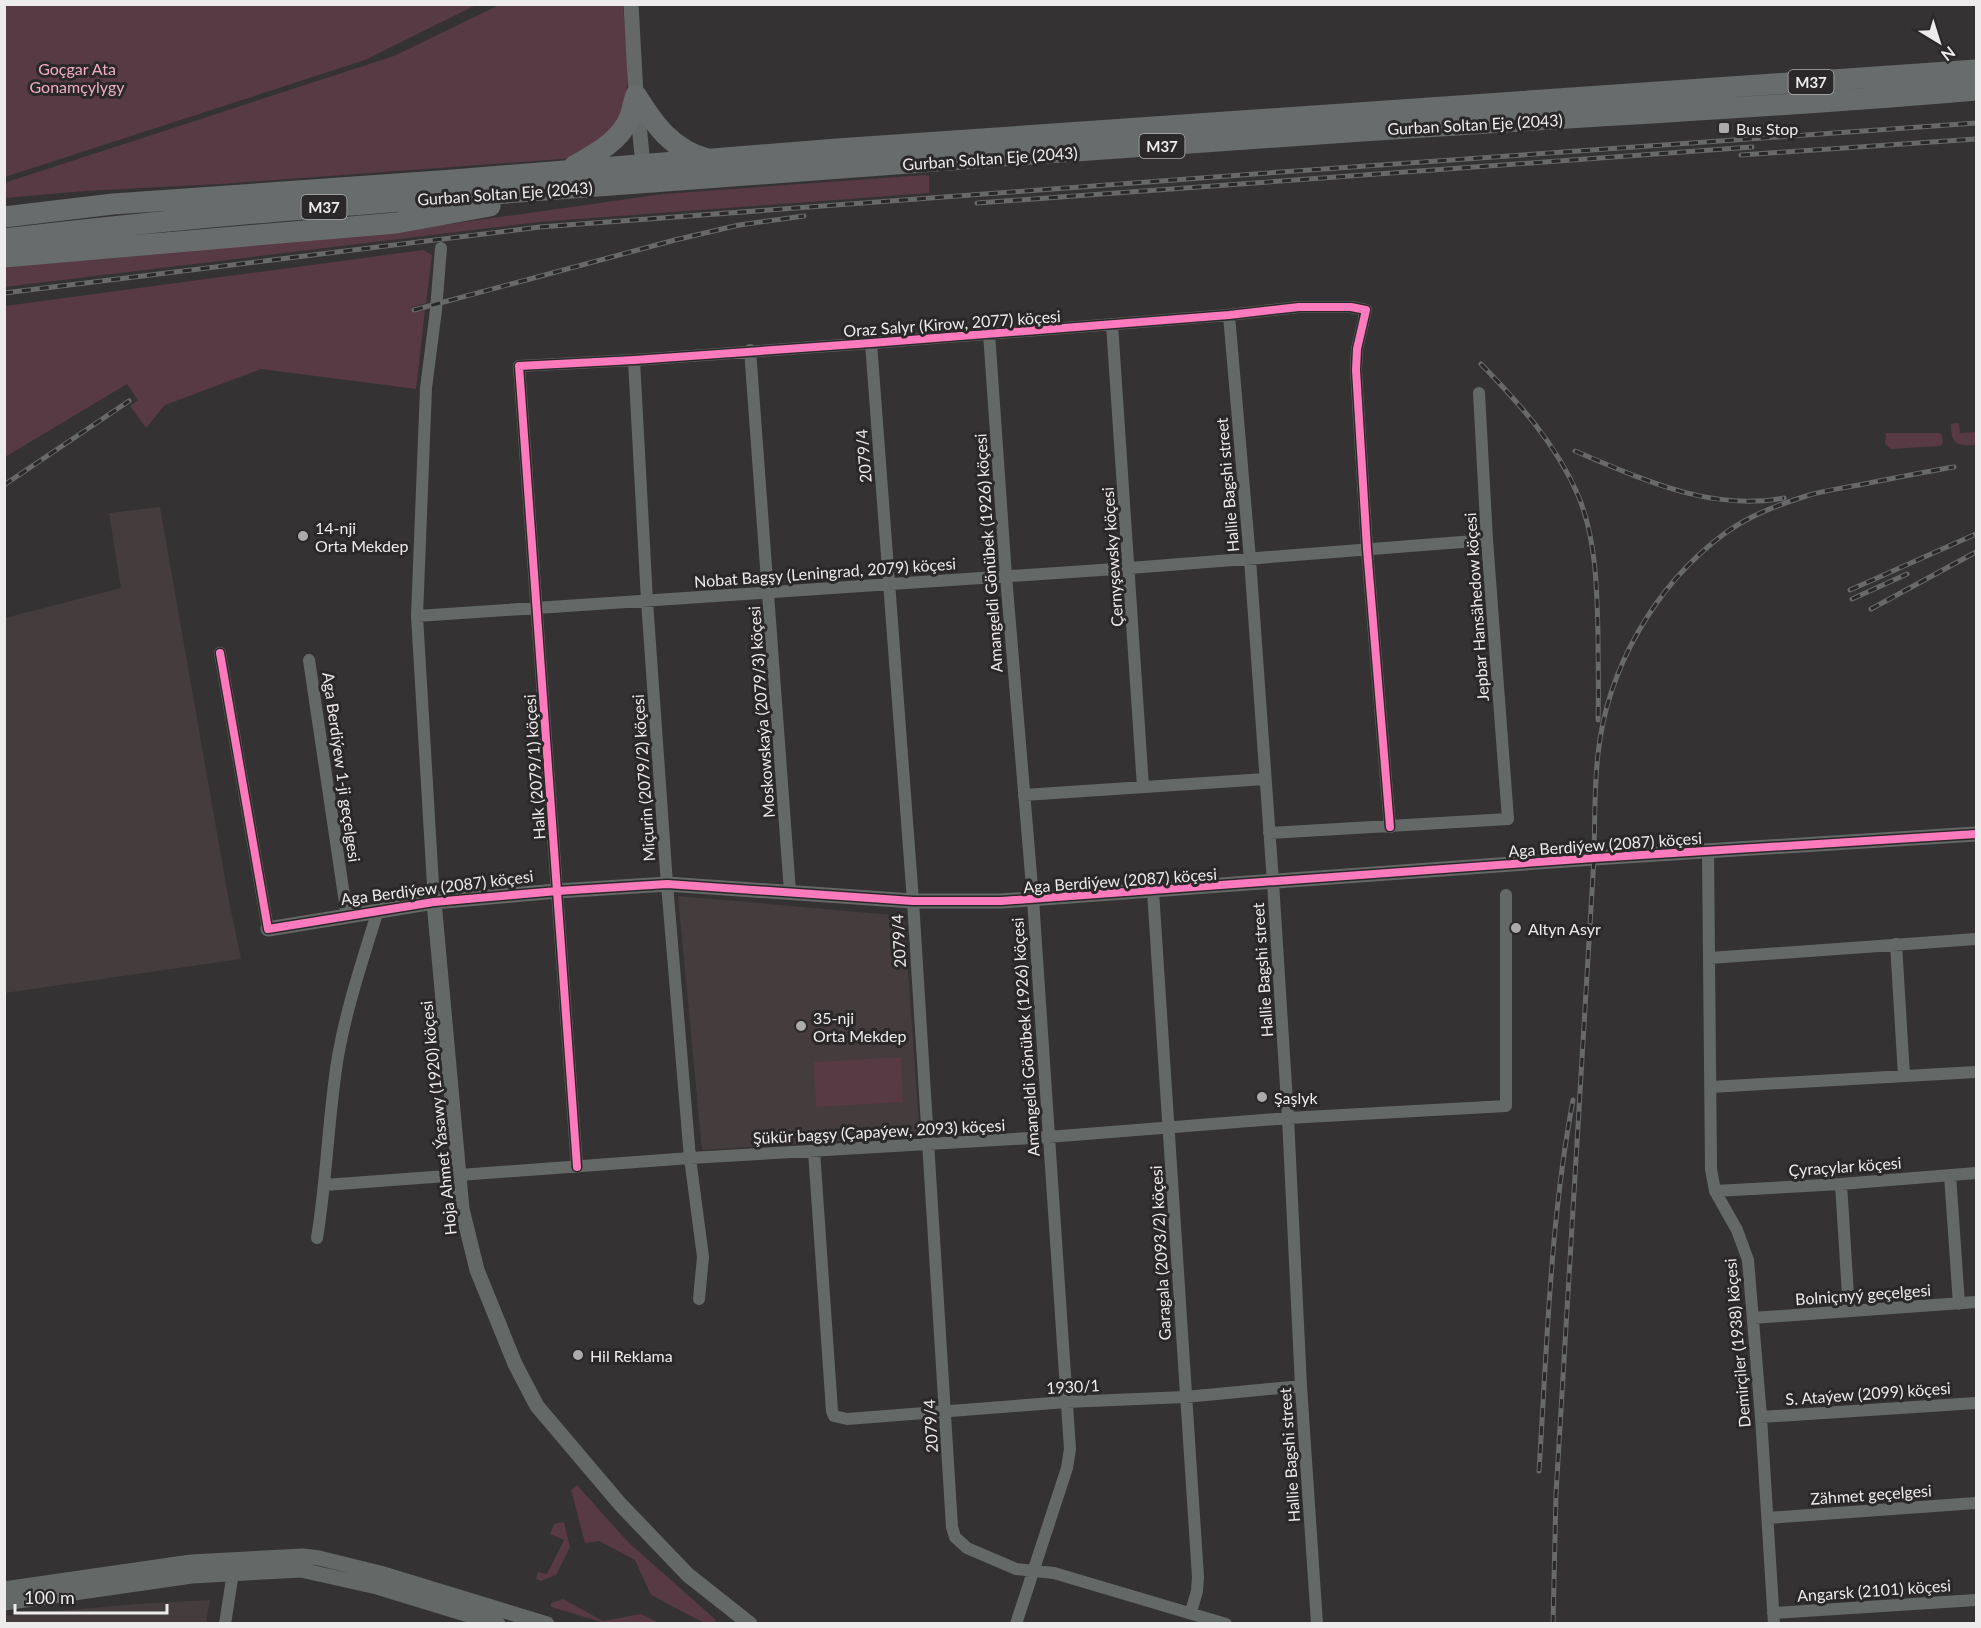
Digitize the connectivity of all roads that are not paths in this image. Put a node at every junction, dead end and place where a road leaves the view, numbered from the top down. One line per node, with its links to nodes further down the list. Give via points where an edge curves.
1 (631, 4): 4 (street)
2 (1977, 70): 5 (highway, Gurban Soltan Eje (2043) / M37)
3 (1977, 90): 7 (highway, Gurban Soltan Eje (2043) / M37, via 1680,112)
4 (636, 95): 5 (highway, via 664,135 691,153); 6 (highway, Gurban Soltan Eje (2043), via 629,120 616,138); 7 (street)
5 (713, 160): 7 (highway, Gurban Soltan Eje (2043) / M37)
6 (567, 170): 7 (highway, Gurban Soltan Eje (2043) / M37); 9 (highway, Gurban Soltan Eje (2043) / M37, via 113,204)
7 (644, 172): 8 (highway, Gurban Soltan Eje (2043) / M37)
8 (608, 185): 10 (highway, Gurban Soltan Eje (2043) / M37, via 330,206); 12 (highway, via 396,223)
9 (4, 217)
10 (4, 239)
11 (441, 248): 30 (street, via 426,388)
12 (4, 257)
13 (1229, 315): 14 (street, Oraz Salyr (Kirow, 2077) köçesi); 22 (street, Oraz Salyr (Kirow, 2077) köçesi, via 1299,307 1366,310 1356,370); 23 (street, Hallie Bagshi street)
14 (1112, 324): 15 (street, Oraz Salyr (Kirow, 2077) köçesi); 24 (street, Çernyşewsky köçesi)
15 (989, 333): 16 (street, Oraz Salyr (Kirow, 2077) köçesi); 25 (street, Amangeldi Gönübek (1926) köçesi)
16 (870, 343): 17 (street, Oraz Salyr (Kirow, 2077) köçesi); 26 (street, 2079/4 / 2079/4)
17 (750, 350): 18 (street, Oraz Salyr (Kirow, 2077) köçesi); 27 (street, Moskowskaýa (2079/3) köçesi)
18 (634, 360): 19 (street, Oraz Salyr (Kirow, 2077) köçesi); 28 (street, Miçurin (2079/2) köçesi)
19 (519, 366): 29 (street, Halk (2079/1) köçesi)
20 (1479, 393): 21 (street, Jepbar Hansähedow köçesi)
21 (1487, 540): 22 (street, Nobat Bagşy (Leningrad, 2079) köçesi); 36 (street, Jepbar Hansähedow köçesi, via 1508,819)
22 (1367, 549): 23 (street, Nobat Bagşy (Leningrad, 2079) köçesi); 36 (street)
23 (1250, 559): 24 (street, Nobat Bagşy (Leningrad, 2079) köçesi); 33 (street, Hallie Bagshi street)
24 (1130, 567): 25 (street, Nobat Bagşy (Leningrad, 2079) köçesi); 34 (street, Çernyşewsky köçesi)
25 (1006, 576): 26 (street, Nobat Bagşy (Leningrad, 2079) köçesi); 35 (street, Amangeldi Gönübek (1926) köçesi)
26 (890, 584): 27 (street, Nobat Bagşy (Leningrad, 2079) köçesi); 47 (street, 2079/4 / 2079/4)
27 (769, 593): 28 (street, Nobat Bagşy (Leningrad, 2079) köçesi); 44 (street, Moskowskaýa (2079/3) köçesi)
28 (647, 601): 29 (street, Nobat Bagşy (Leningrad, 2079) köçesi); 41 (street, Miçurin (2079/2) köçesi)
29 (536, 608): 30 (street, Nobat Bagşy (Leningrad, 2079) köçesi); 42 (street, Halk (2079/1) köçesi)
30 (417, 616): 48 (street)
31 (220, 653): 51 (street)
32 (309, 660): 50 (street, Aga Berdiýew 1-ji geçelgesi)
33 (1265, 779): 34 (street); 37 (street, Hallie Bagshi street)
34 (1143, 788): 35 (street)
35 (1024, 795): 46 (street, Amangeldi Gönübek (1926) köçesi)
36 (1390, 827): 37 (street)
37 (1269, 833): 40 (street, Hallie Bagshi street)
38 (1977, 834): 39 (street, Aga Berdiýew (2087) köçesi)
39 (1708, 850): 40 (street, Aga Berdiýew (2087) köçesi); 54 (street, Demirçiler (1938) köçesi)
40 (1273, 882): 43 (street, Aga Berdiýew (2087) köçesi); 58 (street, Hallie Bagshi street)
41 (667, 884): 42 (street, Aga Berdiýew (2087) köçesi); 44 (street, Aga Berdiýew (2087) köçesi); 63 (street, Miçurin (2079/2) köçesi)
42 (557, 891): 48 (street, Aga Berdiýew (2087) köçesi); 64 (street, Halk (2079/1) köçesi)
43 (1153, 891): 46 (street, Aga Berdiýew (2087) köçesi); 59 (street, Garagala (2093/2) köçesi)
44 (790, 892): 47 (street, Aga Berdiýew (2087) köçesi)
45 (1506, 895): 58 (street, Şükür bagşy (Çapaýew, 2093) köçesi, via 1506,1106)
46 (1033, 899): 47 (street, Aga Berdiýew (2087) köçesi); 60 (street, Amangeldi Gönübek (1926) köçesi)
47 (912, 901): 61 (street, 2079/4 / 2079/4)
48 (434, 902): 49 (street, Aga Berdiýew (2087) köçesi); 67 (street, Hoja Ahmet Ýasawy (1920) köçesi)
49 (378, 910): 50 (street, Aga Berdiýew (2087) köçesi); 69 (street, via 344,1027 333,1091)
50 (347, 916): 51 (street, Aga Berdiýew (2087) köçesi)
51 (268, 929)
52 (1977, 939): 53 (street)
53 (1896, 945): 54 (street); 56 (street)
54 (1710, 958): 57 (street, Demirçiler (1938) köçesi)
55 (1977, 1071): 56 (street)
56 (1904, 1076): 57 (street)
57 (1711, 1087): 70 (street, Demirçiler (1938) köçesi, via 1711,1168)
58 (1288, 1118): 59 (street, Şükür bagşy (Çapaýew, 2093) köçesi); 77 (street, Hallie Bagshi street)
59 (1169, 1127): 60 (street, Şükür bagşy (Çapaýew, 2093) köçesi); 78 (street, Garagala (2093/2) köçesi)
60 (1048, 1137): 61 (street, Şükür bagşy (Çapaýew, 2093) köçesi); 79 (street, Amangeldi Gönübek (1926) köçesi)
61 (927, 1145): 62 (street, Şükür bagşy (Çapaýew, 2093) köçesi); 81 (street, 2079/4 / 2079/4)
62 (814, 1151): 63 (street, Şükür bagşy (Çapaýew, 2093) köçesi); 81 (street, 1930/1, via 831,1411 834,1416 847,1419)
63 (690, 1158): 64 (street, Şükür bagşy (Çapaýew, 2093) köçesi); 72 (street, Miçurin (2079/2) köçesi, via 703,1257)
64 (577, 1167): 67 (street, Şükür bagşy (Çapaýew, 2093) köçesi)
65 (1977, 1173): 66 (street, Çyraçylar köçesi)
66 (1950, 1175): 68 (street, Çyraçylar köçesi); 74 (street)
67 (459, 1176): 69 (street, Şükür bagşy (Çapaýew, 2093) köçesi); 95 (street, Hoja Ahmet Ýasawy (1920) köçesi, via 462,1209 477,1270 515,1364 537,1406 662,1550)
68 (1841, 1184): 70 (street, Çyraçylar köçesi); 75 (street)
69 (325, 1185): 71 (street)
70 (1715, 1191): 76 (street, Demirçiler (1938) köçesi, via 1744,1246)
71 (317, 1238)
72 (699, 1299)
73 (1977, 1302): 74 (street, Bolniçnyý geçelgesi)
74 (1959, 1304): 75 (street, Bolniçnyý geçelgesi)
75 (1849, 1311): 76 (street, Bolniçnyý geçelgesi)
76 (1753, 1318): 82 (street, Demirçiler (1938) köçesi)
77 (1301, 1386): 78 (street, 1930/1); 98 (street, Hallie Bagshi street)
78 (1185, 1397): 79 (street, 1930/1); 90 (street, Garagala (2093/2) köçesi, via 1197,1577)
79 (1066, 1402): 81 (street, 1930/1); 86 (street, Amangeldi Gönübek (1926) köçesi, via 1070,1459)
80 (1977, 1403): 82 (street, S. Ataýew (2099) köçesi)
81 (945, 1411): 86 (street, 2079/4 / 2079/4, via 951,1518 956,1537 967,1548 1016,1569)
82 (1761, 1417): 84 (street, Demirçiler (1938) köçesi)
83 (1977, 1503): 84 (street, Zähmet geçelgesi)
84 (1768, 1518): 91 (street, Demirçiler (1938) köçesi)
85 (234, 1566): 87 (street, via 191,1562); 89 (street, via 192,1576); 92 (street); 93 (street, via 316,1572); 94 (street, via 286,1556 319,1558)
86 (1034, 1570): 90 (street); 96 (street, Amangeldi Gönübek (1926) köçesi)
87 (4, 1589)
88 (1977, 1600): 91 (street, Angarsk (2101) köçesi)
89 (4, 1603)
90 (1191, 1612): 97 (street)
91 (1774, 1618)
92 (225, 1623)
93 (498, 1623)
94 (547, 1623)
95 (750, 1623)
96 (1016, 1623)
97 (1226, 1623)
98 (1317, 1623)

